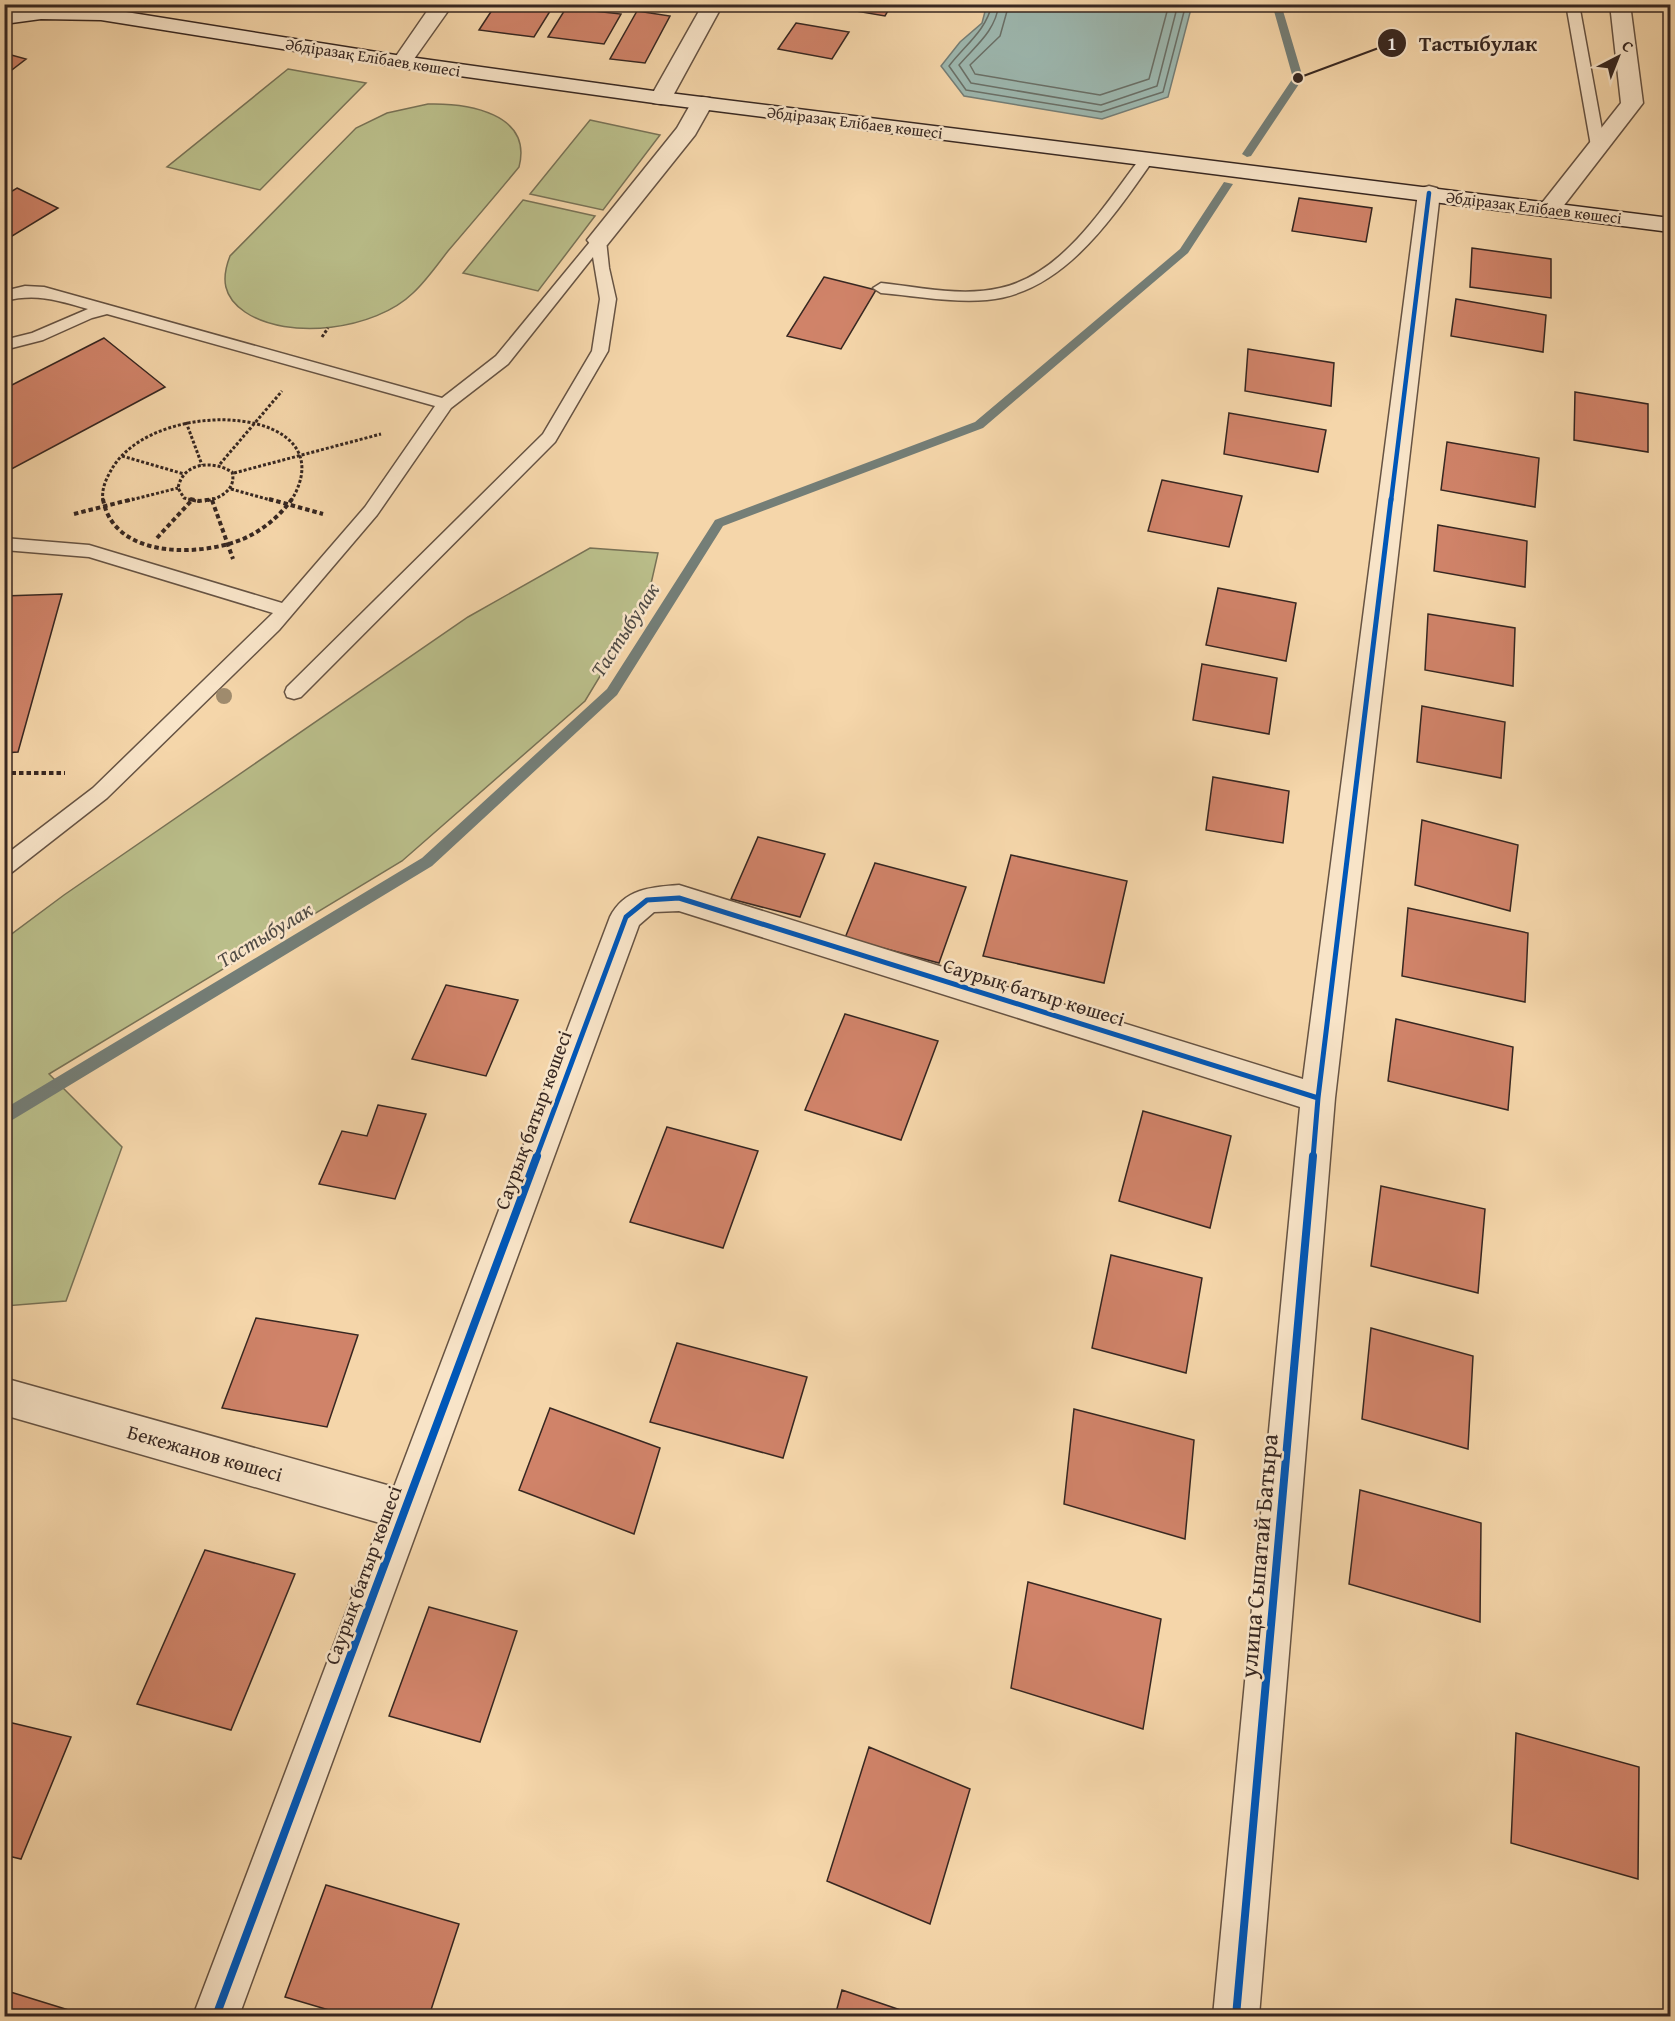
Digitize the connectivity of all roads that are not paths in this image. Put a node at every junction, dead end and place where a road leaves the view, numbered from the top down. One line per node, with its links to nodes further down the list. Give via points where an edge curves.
1 (443, 4): 7 (street)
2 (713, 4): 8 (street)
3 (1572, 4): 10 (lane)
4 (1620, 4): 10 (street, via 1632,103)
5 (38, 9): 6 (street, Әбдіразақ Елібаев көшесі); 7 (street, Әбдіразақ Елібаев көшесі, via 101,14)
6 (4, 18)
7 (402, 63): 8 (street, Әбдіразақ Елібаев көшесі)
8 (661, 98): 9 (street, Әбдіразақ Елібаев көшесі)
9 (702, 103): 11 (street, Әбдіразақ Елібаев көшесі); 15 (street, via 687,130)
10 (1598, 146): 13 (street)
11 (1147, 159): 12 (street, Әбдіразақ Елібаев көшесі); 16 (lane, via 1075,250 1017,290 976,295)
12 (1429, 193): 13 (street, Әбдіразақ Елібаев көшесі); 25 (street, улица Сыпатай Батыра)
13 (1550, 208): 14 (street, Әбдіразақ Елібаев көшесі)
14 (1671, 225)
15 (599, 240): 20 (lane, via 502,360); 23 (lane, via 608,299 600,351 549,438)
16 (881, 288)
17 (4, 296): 18 (lane, via 44,292)
18 (106, 310): 19 (lane, via 87,314 37,337); 20 (lane)
19 (4, 345)
20 (445, 404): 22 (lane, via 359,524)
21 (4, 544): 22 (lane, via 89,551)
22 (286, 611): 24 (lane, via 100,793)
23 (294, 692)
24 (4, 867)
25 (1318, 1098): 27 (street, Саурық батыр көшесі, via 679,898 647,900 626,917); 29 (street, улица Сыпатай Батыра)
26 (4, 1396): 27 (street, Бекежанов көшесі)
27 (405, 1510): 28 (street, Саурық батыр көшесі)
28 (216, 2016)
29 (1236, 2016)

